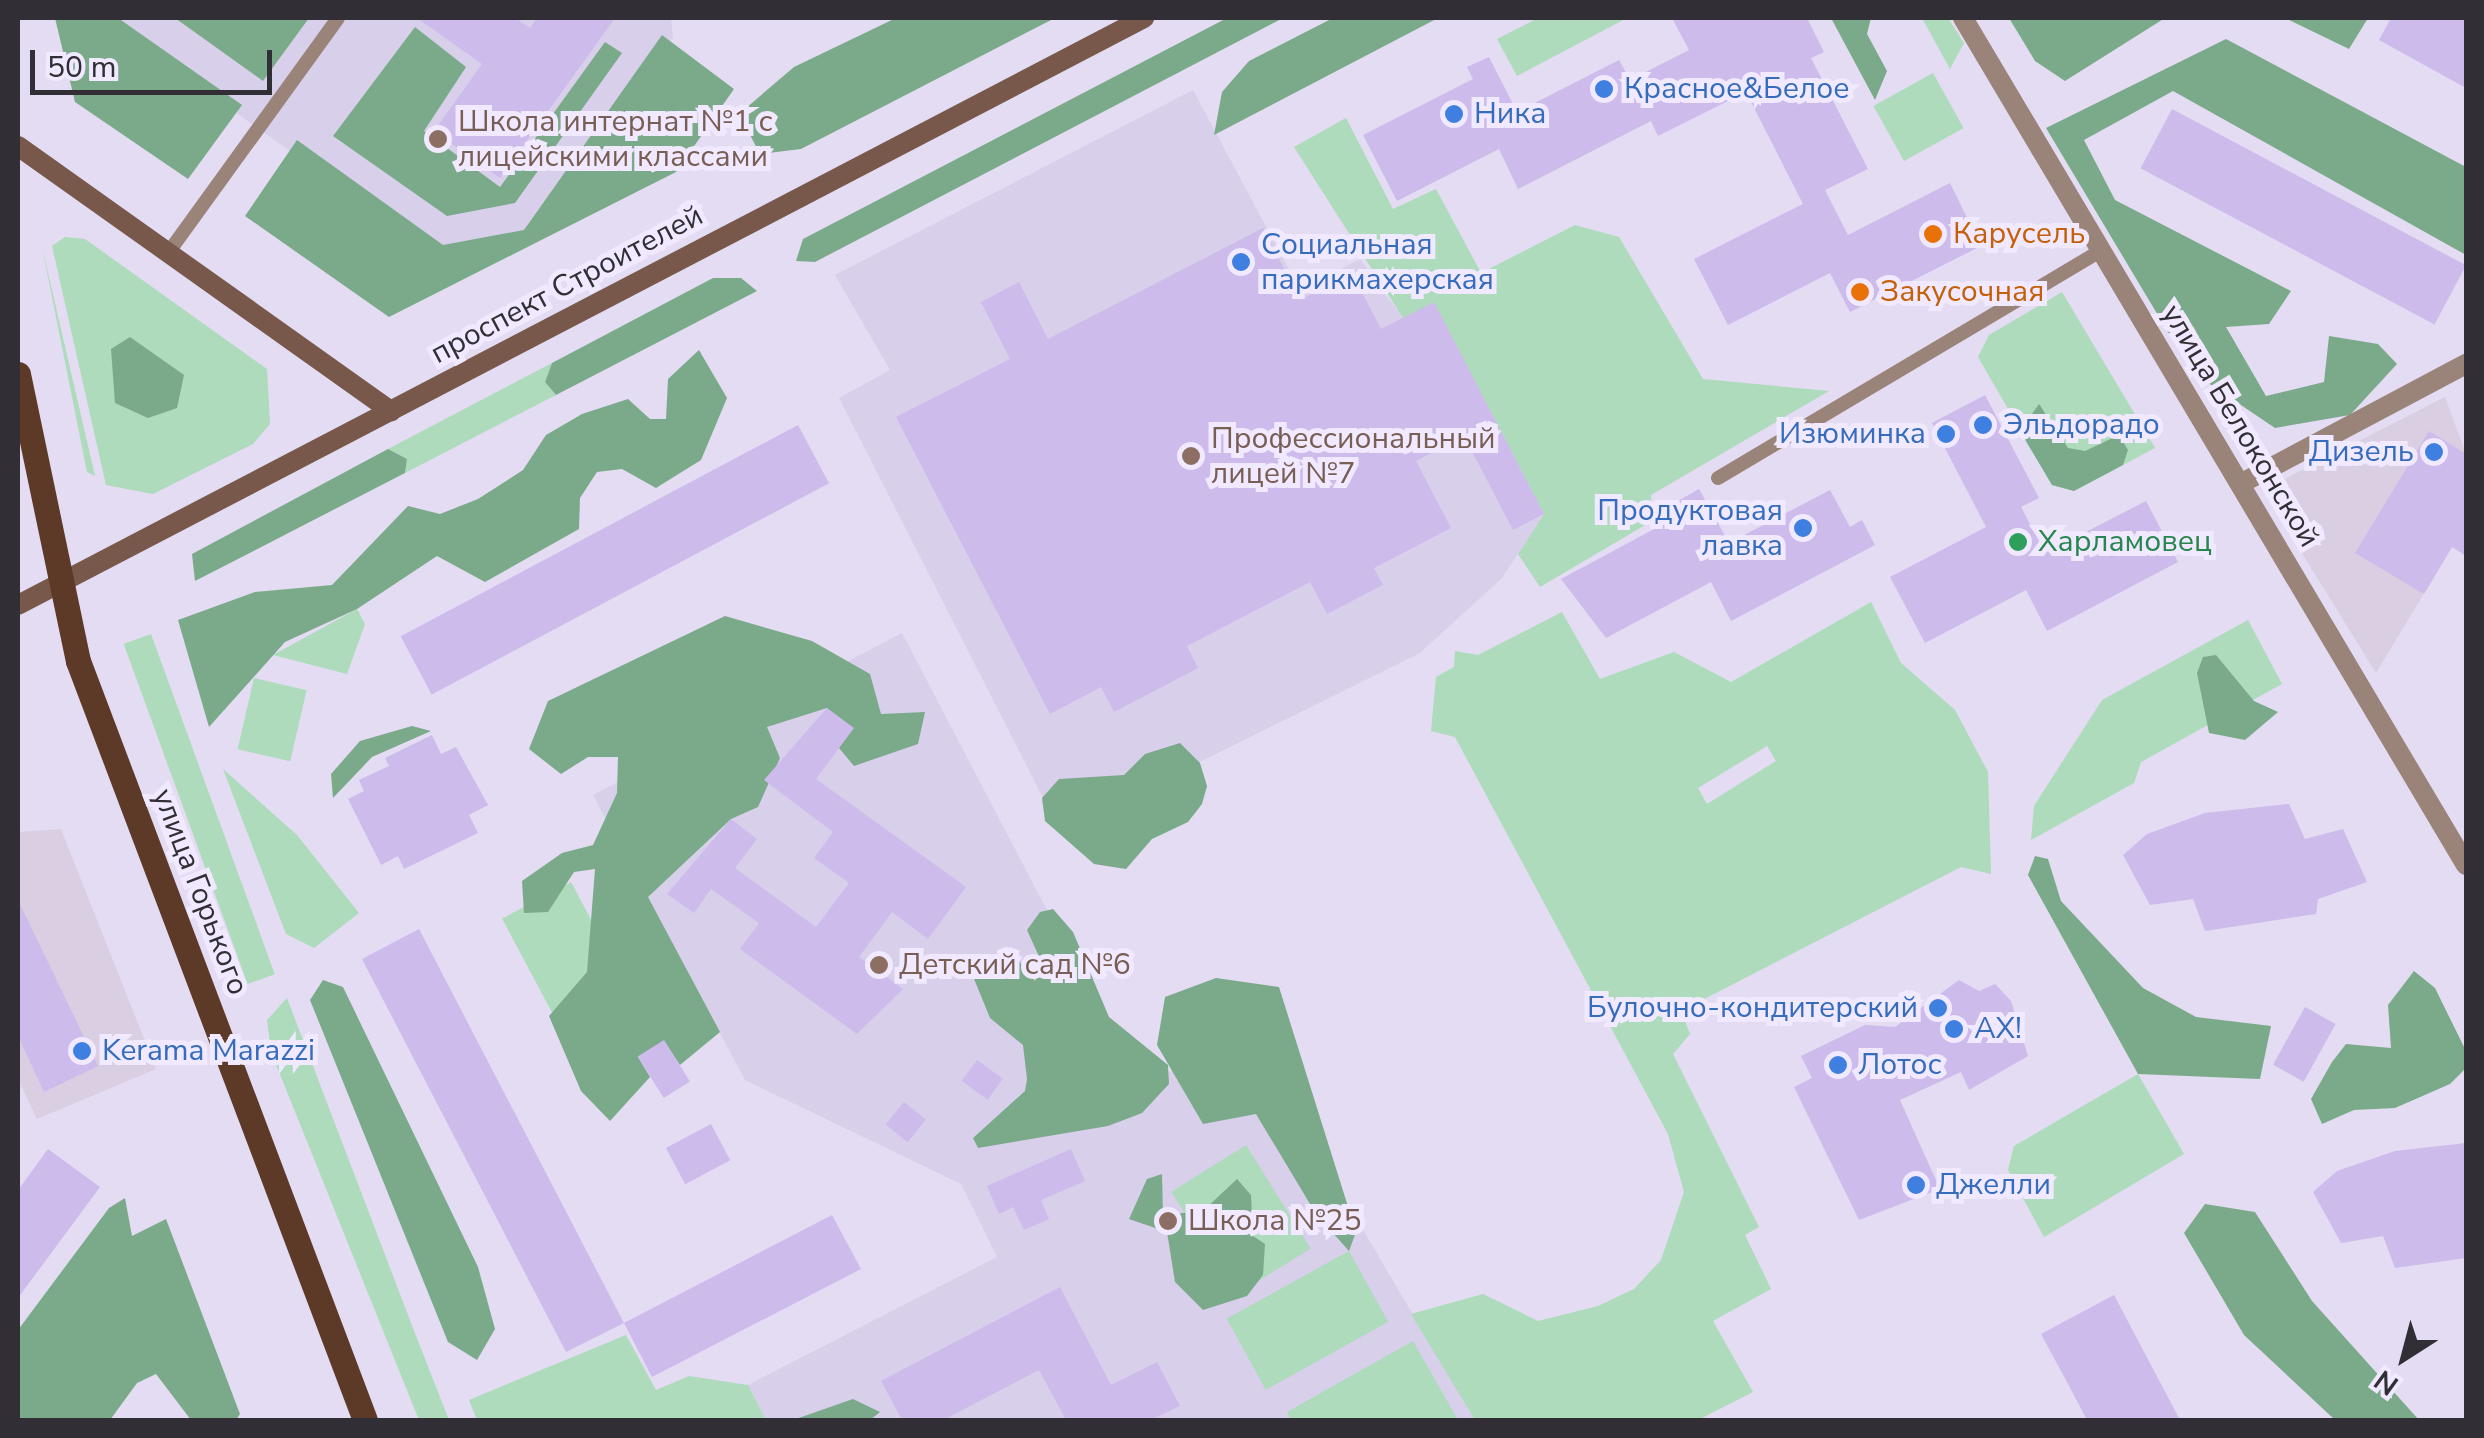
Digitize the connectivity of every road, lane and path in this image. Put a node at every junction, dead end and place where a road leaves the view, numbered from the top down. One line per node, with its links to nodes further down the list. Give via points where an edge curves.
1 (338, 18): 6 (lane)
2 (1144, 18): 9 (main road, проспект Строителей)
3 (1963, 18): 5 (street, улица Белоконской)
4 (18, 146): 6 (main road)
5 (2101, 251): 10 (lane); 11 (street, улица Белоконской)
6 (168, 253): 9 (main road)
7 (2466, 364): 11 (street)
8 (18, 374): 12 (main road, улица Горького)
9 (391, 411): 12 (main road, проспект Строителей)
10 (1718, 478)
11 (2240, 484): 14 (street, улица Белоконской)
12 (63, 583): 13 (main road, проспект Строителей); 15 (main road, улица Горького, via 78,661)
13 (18, 605)
14 (2466, 865)
15 (365, 1420)

